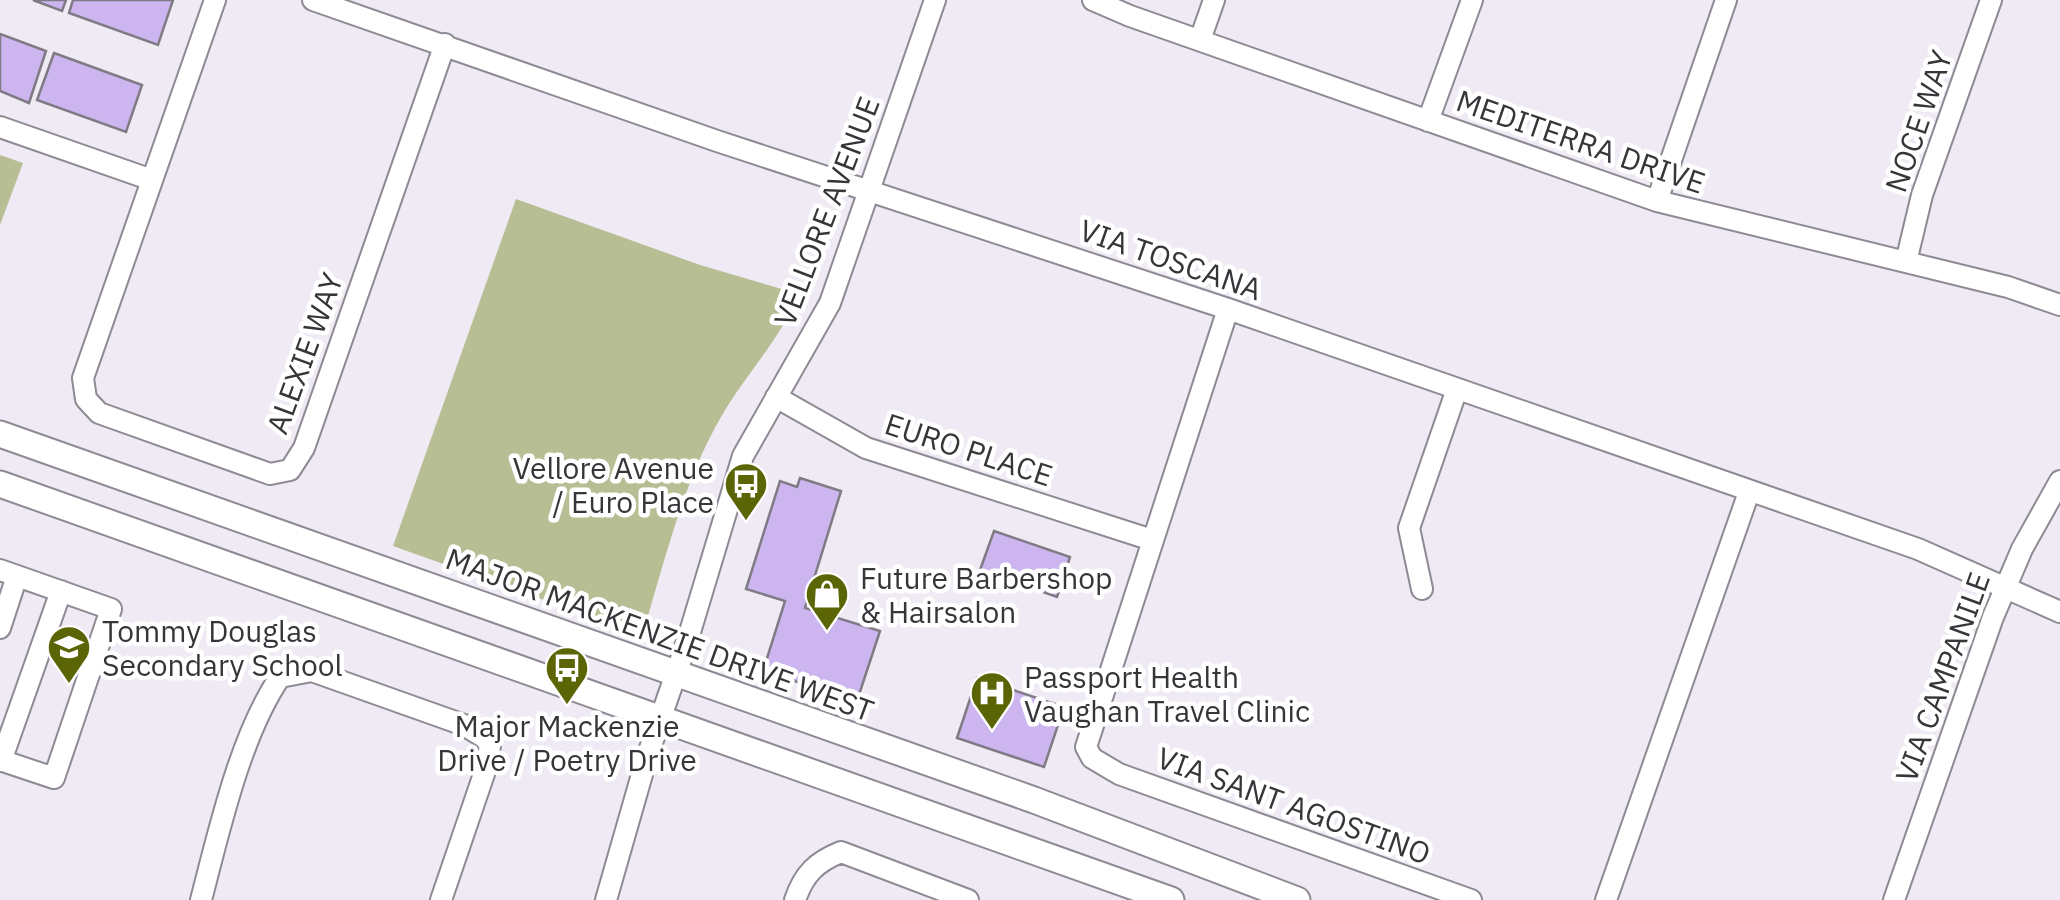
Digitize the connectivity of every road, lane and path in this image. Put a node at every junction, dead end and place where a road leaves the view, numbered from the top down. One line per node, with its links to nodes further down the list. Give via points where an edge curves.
1 (215, 0): 13 (street, ALEXIE WAY)
2 (313, 0): 10 (street, VIA TOSCANA)
3 (936, 0): 14 (street, VELLORE AVENUE)
4 (1093, 0): 9 (street, MEDITERRA DRIVE)
5 (1214, 0): 9 (street)
6 (1472, 0): 11 (street)
7 (1726, 0): 15 (street)
8 (1991, 0): 16 (street, NOCE WAY, via 1922,195)
9 (1200, 40): 11 (street, MEDITERRA DRIVE)
10 (445, 44): 13 (street, ALEXIE WAY, via 304,448 290,470 270,474 100,413 86,399 83,378); 14 (street, VIA TOSCANA)
11 (1428, 121): 15 (street, MEDITERRA DRIVE)
12 (0, 127): 13 (street)
13 (152, 180)
14 (870, 190): 18 (street, VIA TOSCANA); 20 (street, VELLORE AVENUE, via 830,303)
15 (1657, 201): 16 (street, MEDITERRA DRIVE)
16 (1906, 262): 17 (street, MEDITERRA DRIVE)
17 (2060, 305)
18 (1228, 309): 19 (street, VIA TOSCANA); 25 (street, VIA SANT AGOSTINO)
19 (1458, 389): 24 (street, VIA TOSCANA); 28 (street, via 1409,528)
20 (776, 397): 25 (street, EURO PLACE, via 866,448); 32 (street, VELLORE AVENUE, via 743,456)
21 (0, 434): 32 (main road, MAJOR MACKENZIE DRIVE WEST)
22 (2060, 481): 27 (street, VIA CAMPANILE)
23 (0, 484): 33 (main road)
24 (1749, 492): 27 (street, VIA TOSCANA, via 1918,549); 43 (street)
25 (1152, 540): 42 (street, VIA SANT AGOSTINO, via 1088,737 1092,758 1119,774)
26 (9, 573): 29 (street); 31 (street)
27 (2006, 587): 30 (street, VIA TOSCANA); 44 (street, VIA CAMPANILE)
28 (1422, 590)
29 (61, 591): 34 (street); 34 (street, via 111,609 54,778)
30 (2060, 612)
31 (0, 628)
32 (676, 674): 33 (street, VELLORE AVENUE); 41 (main road, MAJOR MACKENZIE DRIVE WEST)
33 (660, 718): 37 (street, VELLORE AVENUE); 40 (main road)
34 (1, 761)
35 (200, 900): 36 (street, via 262,703 280,677 312,671 464,725 490,746)
36 (442, 900)
37 (606, 900)
38 (795, 900): 39 (street, via 820,860 841,852)
39 (968, 900)
40 (1171, 900)
41 (1296, 900)
42 (1471, 900)
43 (1606, 900)
44 (1894, 900)

